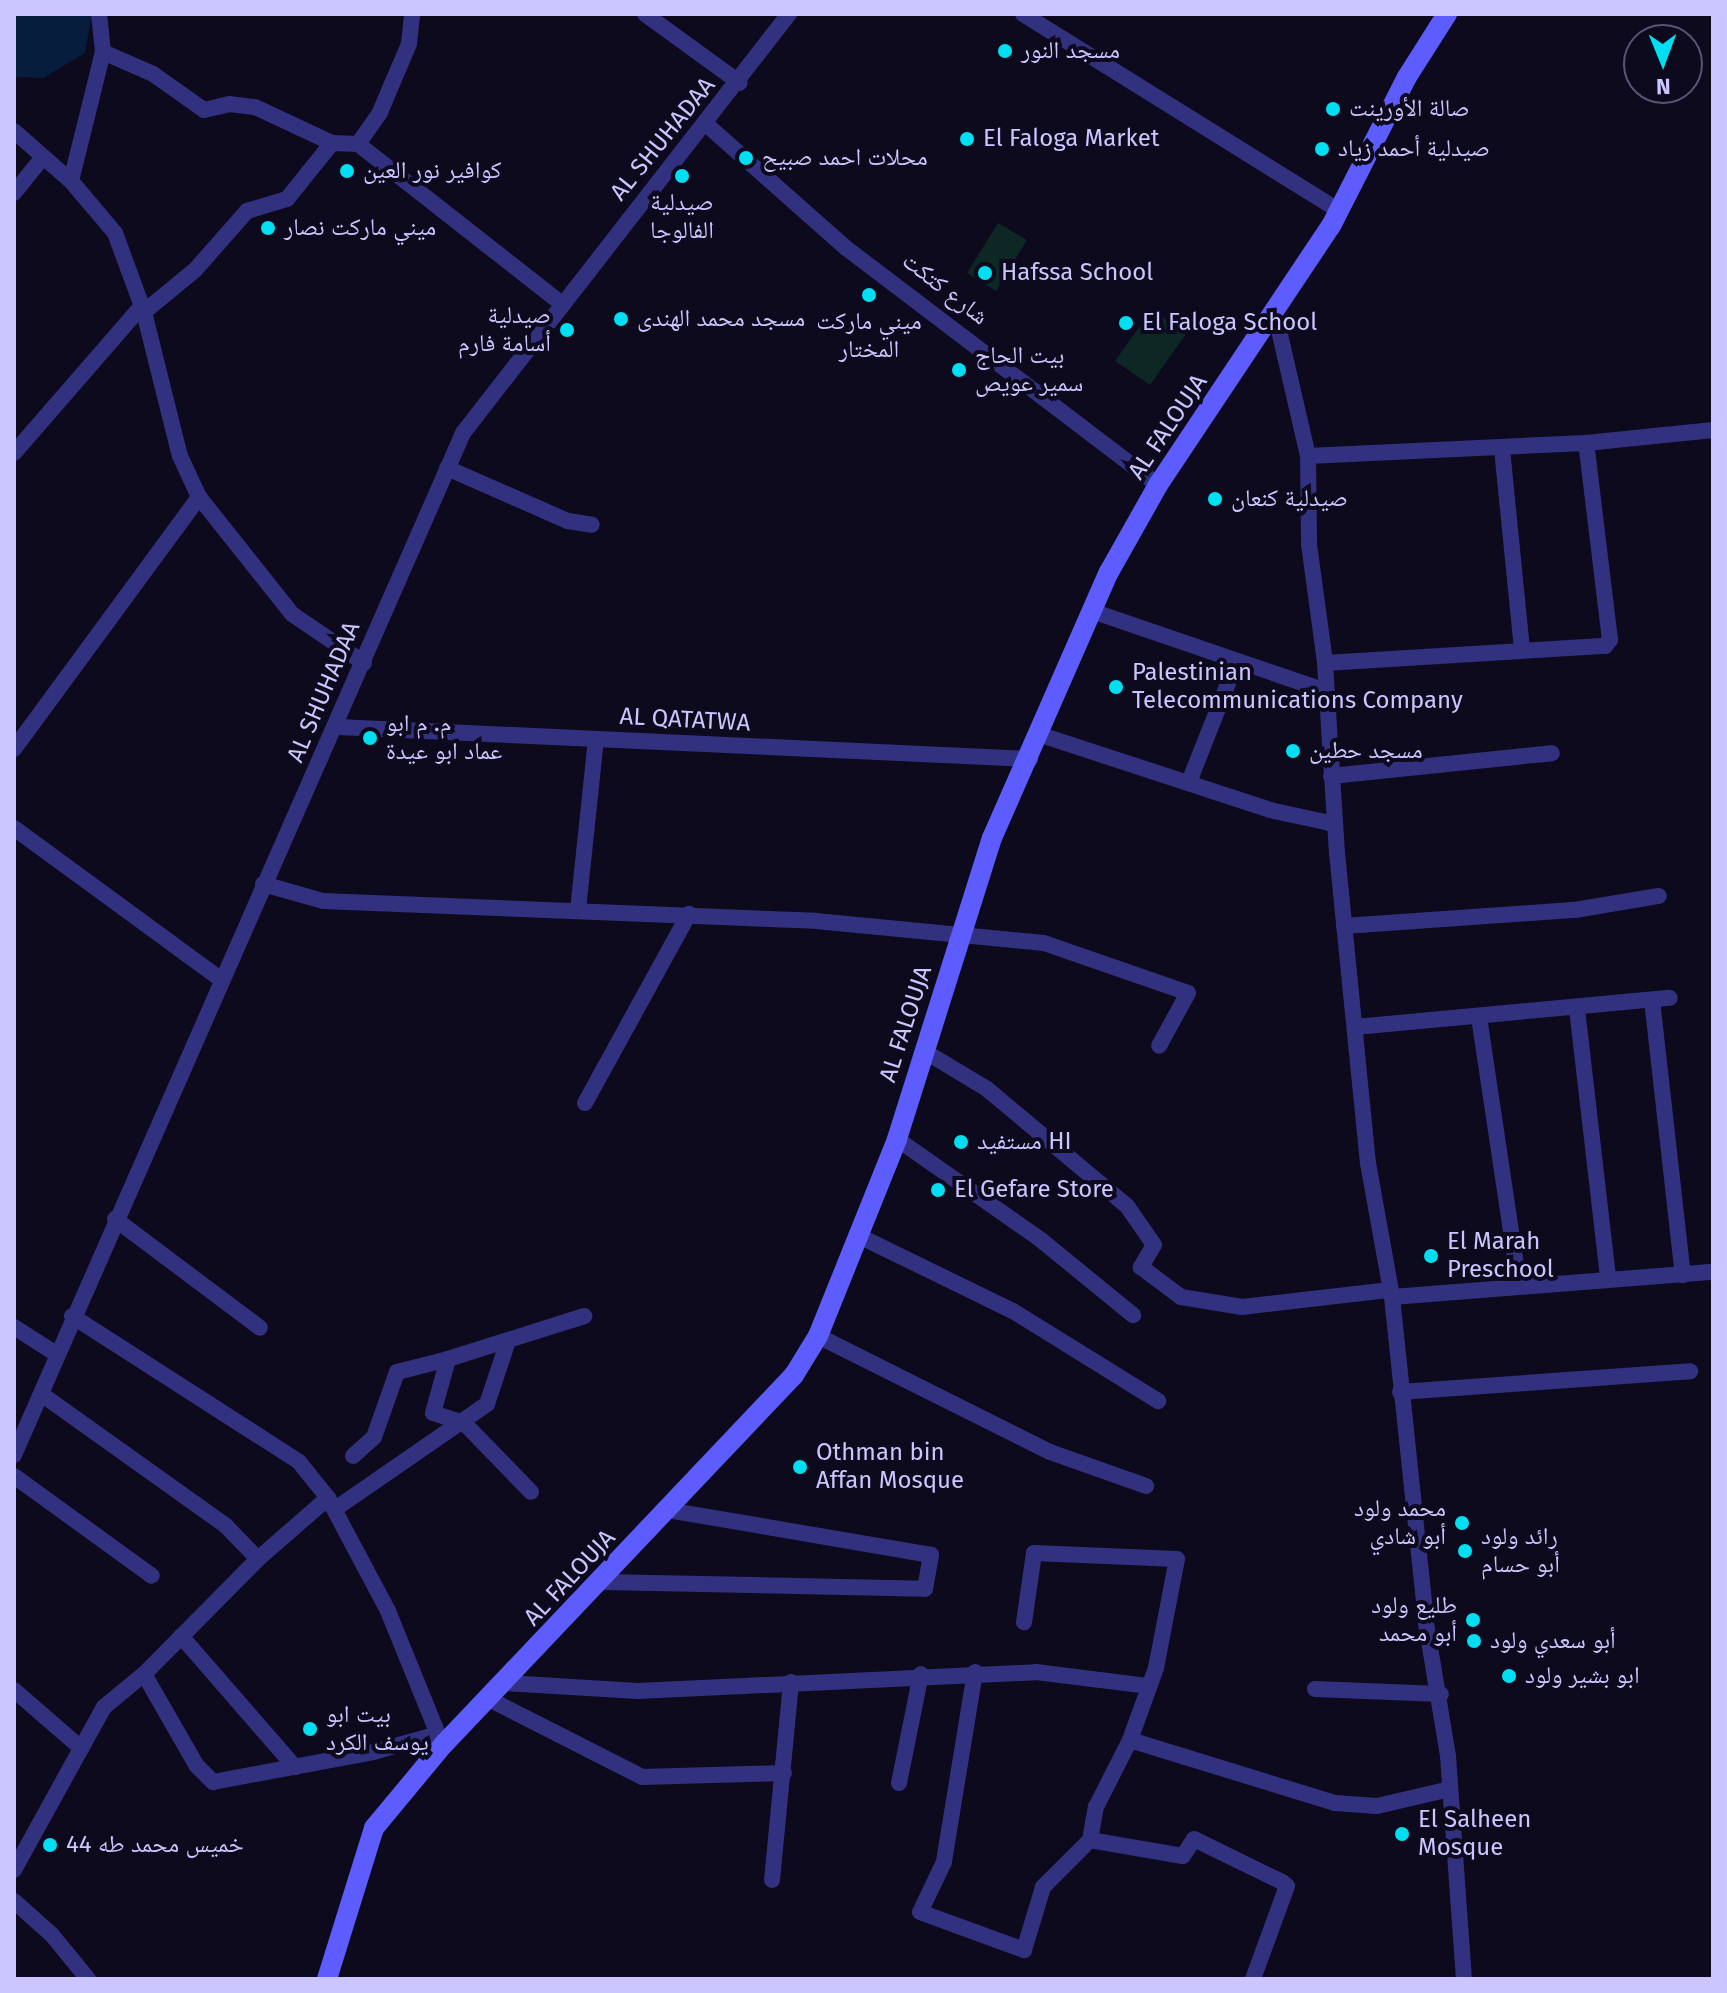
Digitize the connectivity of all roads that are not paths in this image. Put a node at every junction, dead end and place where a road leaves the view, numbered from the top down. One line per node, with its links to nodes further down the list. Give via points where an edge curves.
1 (99, 14): 7 (street)
2 (412, 14): 12 (street, via 409,44 380,112)
3 (645, 14): 8 (street)
4 (789, 14): 8 (street, AL SHUHADAA)
5 (1023, 14): 16 (street)
6 (1447, 14): 16 (main road, AL FALOUJA, via 1407,77)
7 (103, 52): 11 (street, via 153,74 204,110 229,104 255,107); 14 (street)
8 (740, 83): 9 (street, AL SHUHADAA)
9 (707, 125): 17 (street, AL SHUHADAA); 26 (street, شارع كتكت, via 846,248)
10 (14, 131): 13 (street)
11 (332, 143): 12 (street); 18 (street, via 287,199 247,211 195,270)
12 (358, 144): 17 (street)
13 (43, 157): 14 (street); 15 (street)
14 (71, 181): 18 (street, via 115,233)
15 (14, 193)
16 (1339, 211): 19 (main road, AL FALOUJA)
17 (561, 303): 25 (street, AL SHUHADAA, via 463,433)
18 (143, 309): 23 (street); 27 (street, via 180,456)
19 (1275, 313): 24 (street); 26 (main road, AL FALOUJA)
20 (1713, 430): 21 (street)
21 (1586, 443): 24 (street); 30 (street, via 1610,640 1605,646)
22 (1502, 449): 30 (street)
23 (14, 453)
24 (1308, 456): 33 (street, via 1309,544)
25 (447, 468): 28 (street, via 568,521); 32 (street, AL SHUHADAA)
26 (1158, 485): 29 (main road, AL FALOUJA)
27 (199, 497): 32 (street, via 286,608); 38 (street)
28 (592, 525)
29 (1092, 611): 31 (street); 36 (main road, AL FALOUJA)
30 (1522, 649): 33 (street)
31 (1237, 661): 34 (street); 42 (street)
32 (364, 663): 35 (street, AL SHUHADAA)
33 (1325, 663): 34 (street)
34 (1325, 691): 41 (street)
35 (338, 727): 37 (street, AL QATATWA); 45 (street, AL SHUHADAA)
36 (1038, 734): 40 (main road, AL FALOUJA); 42 (street)
37 (596, 740): 40 (street, AL QATATWA); 47 (street)
38 (14, 749)
39 (1552, 753): 41 (street)
40 (1030, 759): 50 (main road, AL FALOUJA, via 992,838)
41 (1331, 776): 43 (street)
42 (1189, 782): 43 (street, via 1270,810)
43 (1335, 824): 49 (street)
44 (14, 828): 51 (street)
45 (263, 884): 47 (street, via 323,901); 51 (street, AL SHUHADAA)
46 (1659, 896): 49 (street, via 1575,910)
47 (578, 910): 48 (street)
48 (689, 914): 50 (street); 59 (street)
49 (1344, 926): 56 (street)
50 (963, 932): 57 (street, via 1044,943 1188,993); 58 (main road, AL FALOUJA)
51 (220, 979): 61 (street, AL SHUHADAA)
52 (1670, 998): 53 (street)
53 (1652, 1000): 54 (street); 64 (street)
54 (1577, 1009): 55 (street); 65 (street)
55 (1479, 1017): 56 (street); 66 (street)
56 (1355, 1027): 67 (street, via 1368,1163)
57 (1159, 1046)
58 (924, 1051): 60 (main road, AL FALOUJA); 67 (street, via 987,1089 1127,1206 1154,1245 1141,1267 1181,1297 1242,1307)
59 (585, 1103)
60 (897, 1139): 62 (main road, AL FALOUJA); 68 (street, via 1041,1240)
61 (115, 1219): 69 (street, AL SHUHADAA); 72 (street)
62 (859, 1236): 73 (main road, AL FALOUJA); 80 (street, via 1013,1311)
63 (1713, 1272): 64 (street)
64 (1683, 1275): 65 (street)
65 (1608, 1277): 66 (street)
66 (1519, 1286): 67 (street)
67 (1391, 1293): 78 (street)
68 (1133, 1315)
69 (72, 1316): 75 (street, AL SHUHADAA); 87 (street, via 299,1462)
70 (584, 1316): 74 (street)
71 (14, 1327): 75 (street)
72 (260, 1328)
73 (818, 1336): 85 (street, via 1050,1452); 88 (main road, AL FALOUJA, via 794,1375)
74 (508, 1341): 76 (street); 81 (street, via 487,1404)
75 (58, 1355): 79 (street, AL SHUHADAA)
76 (448, 1359): 81 (street, via 433,1413); 83 (street, via 397,1372 374,1437)
77 (1690, 1371): 78 (street)
78 (1400, 1392): 102 (street, via 1426,1623)
79 (44, 1396): 82 (street, AL SHUHADAA); 89 (street, via 226,1526)
80 (1158, 1401)
81 (464, 1423): 86 (street); 87 (street)
82 (14, 1455)
83 (353, 1456)
84 (14, 1476): 90 (street)
85 (1146, 1486)
86 (531, 1492)
87 (332, 1503): 89 (street); 104 (street, via 388,1611)
88 (668, 1510): 91 (main road, AL FALOUJA); 91 (street, via 931,1555 925,1589)
89 (258, 1559): 93 (street)
90 (152, 1576)
91 (603, 1582): 98 (main road, AL FALOUJA)
92 (1024, 1622): 99 (street, via 1034,1553 1177,1559 1174,1594)
93 (181, 1636): 95 (street); 107 (street)
94 (975, 1672): 96 (street); 99 (street, via 1036,1672); 111 (street, via 944,1862 920,1912 1024,1950 1043,1887)
95 (144, 1674): 106 (street, via 104,1707); 107 (street, via 197,1766 213,1782)
96 (921, 1674): 97 (street); 109 (street)
97 (791, 1682): 98 (street, via 638,1691); 108 (street)
98 (506, 1683): 103 (main road, AL FALOUJA)
99 (1149, 1686): 105 (street)
100 (1315, 1689): 102 (street)
101 (14, 1690): 106 (street)
102 (1441, 1694): 110 (street)
103 (491, 1700): 104 (main road, AL FALOUJA); 108 (street, via 642,1777)
104 (440, 1739): 107 (street); 116 (main road, AL FALOUJA, via 374,1828)
105 (1130, 1740): 110 (street, via 1335,1803 1377,1806); 111 (street, via 1096,1807)
106 (81, 1748): 112 (street)
107 (295, 1767)
108 (784, 1773): 113 (street, via 775,1813)
109 (899, 1783)
110 (1450, 1789): 118 (street)
111 (1090, 1840): 117 (street, via 1183,1856 1194,1839 1287,1886)
112 (14, 1870)
113 (772, 1880)
114 (14, 1901): 115 (street, via 52,1935)
115 (88, 1979)
116 (327, 1979)
117 (1253, 1979)
118 (1464, 1979)

